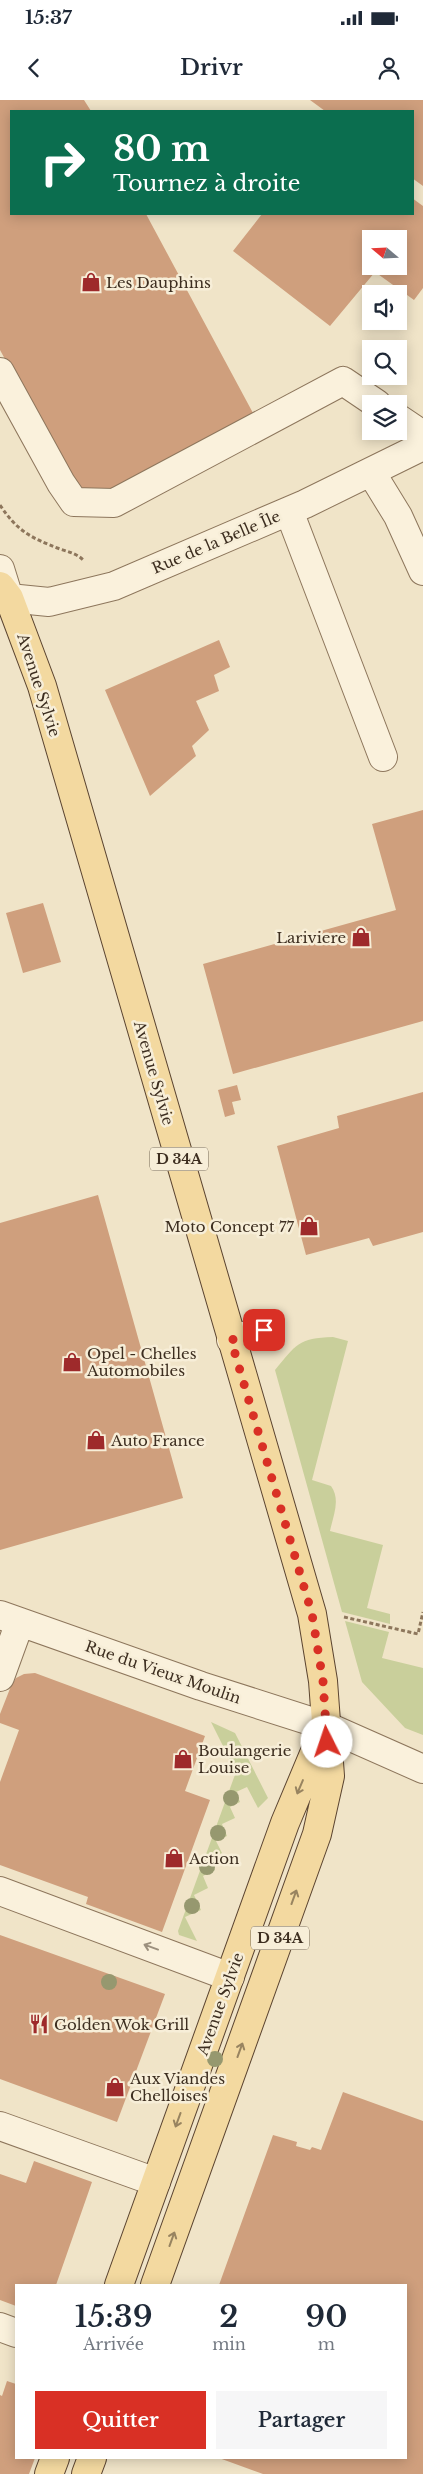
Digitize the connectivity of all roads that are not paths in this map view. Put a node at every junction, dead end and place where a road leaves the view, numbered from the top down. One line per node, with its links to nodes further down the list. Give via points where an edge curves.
1 (0, 372): 2 (street, via 60,483 74,502 114,503 343,381)
2 (364, 395)
3 (407, 428): 4 (street)
4 (420, 442): 5 (street, Rue de la Belle Île)
5 (371, 472): 6 (street, Rue de la Belle Île); 8 (street, via 398,516)
6 (289, 511): 9 (street, Rue de la Belle Île, via 96,592 49,602); 10 (street)
7 (0, 569): 9 (street, D 34A)
8 (423, 571)
9 (3, 593): 12 (main road, Avenue Sylvie / D 34A, via 42,686)
10 (383, 757)
11 (264, 1330): 12 (street)
12 (231, 1340): 15 (main road, Avenue Sylvie / D 34A, via 312,1614 323,1681)
13 (10, 1619): 14 (street); 15 (street, Rue du Vieux Moulin)
14 (0, 1676)
15 (326, 1726): 16 (street, Rue du Vieux Moulin); 18 (main road, Avenue Sylvie / D 34A, one-way to 18, via 285,1823); 22 (main road, Avenue Sylvie / D 34A, one-way to 15, via 317,1834 330,1776)
16 (423, 1769)
17 (0, 1892): 18 (street, one-way to 17)
18 (230, 1977): 20 (main road, Avenue Sylvie / D 34A, one-way to 20)
19 (0, 2126): 20 (street)
20 (156, 2182): 21 (main road, Avenue Sylvie / D 34A)
21 (119, 2284)
22 (155, 2284)
23 (0, 2327): 24 (street)
24 (15, 2332)
25 (55, 2459): 27 (main road)
26 (92, 2459): 28 (main road)
27 (49, 2474)
28 (86, 2474)

